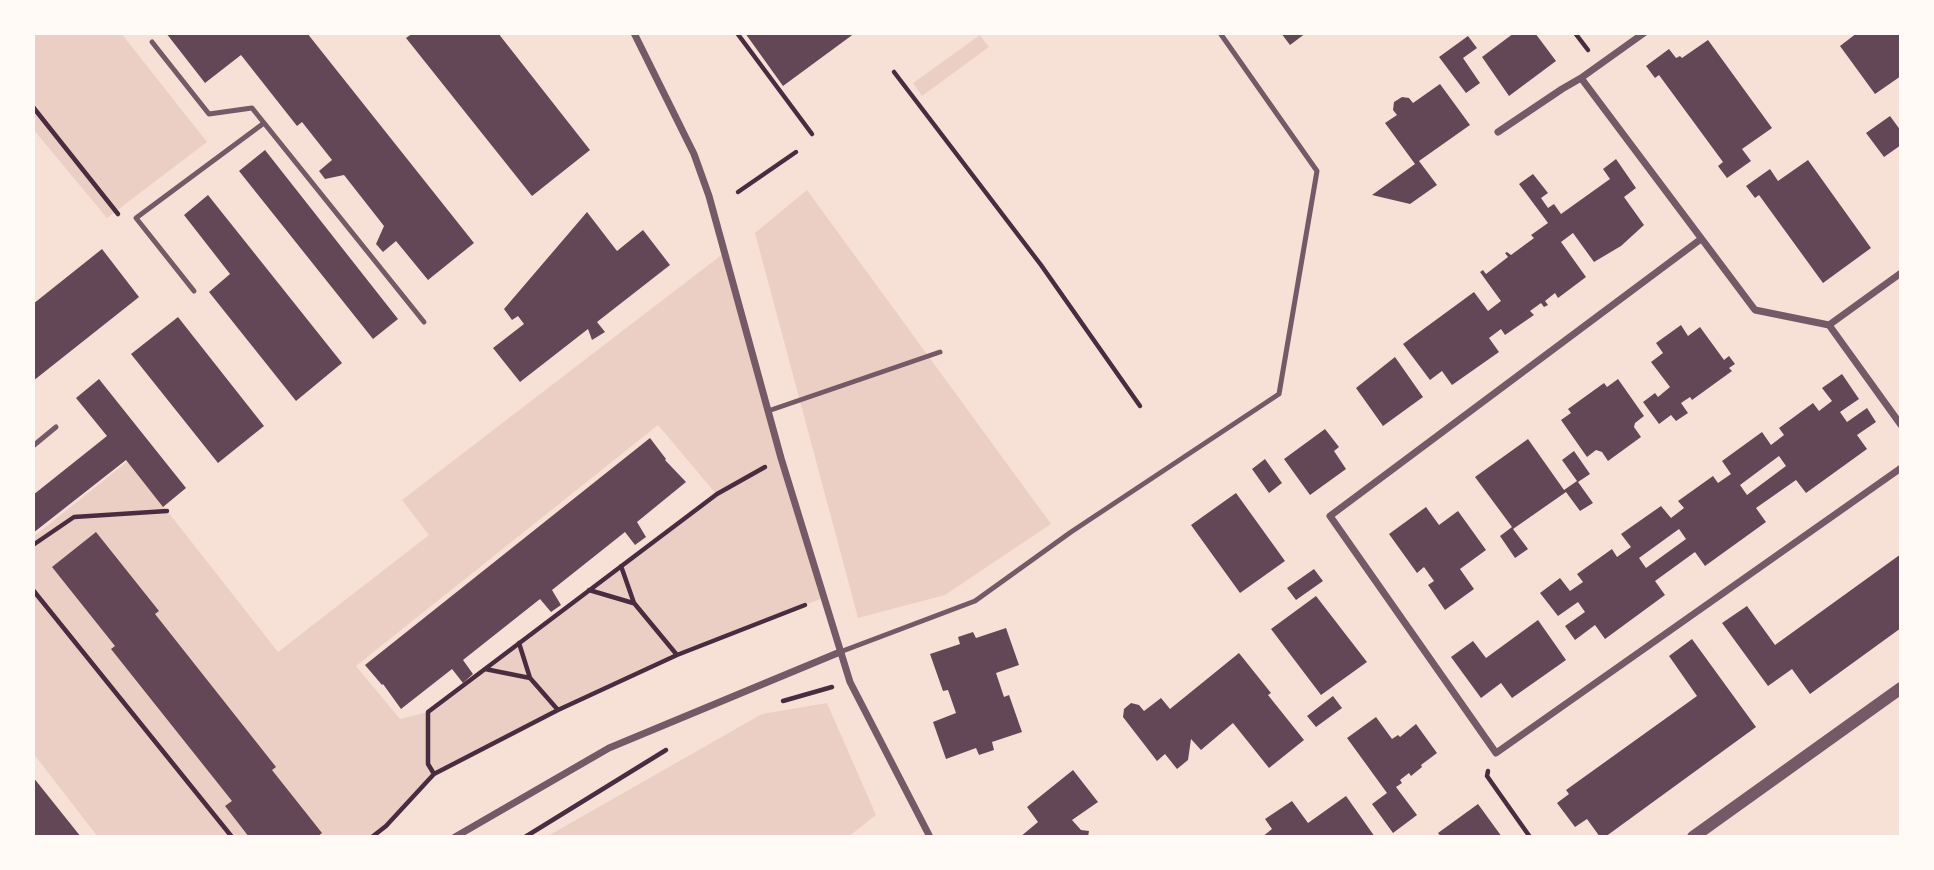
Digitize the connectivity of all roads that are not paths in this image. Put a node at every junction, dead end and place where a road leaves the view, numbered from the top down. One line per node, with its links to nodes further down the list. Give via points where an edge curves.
1 (634, 33): 14 (street, via 694,153)
2 (1220, 33): 19 (lane, via 1317,171 1279,394 975,601)
3 (1644, 33): 5 (street)
4 (152, 43): 6 (lane, via 209,114 252,108)
5 (1581, 78): 7 (street); 8 (street)
6 (264, 123): 10 (lane, via 136,218); 11 (lane)
7 (1498, 132)
8 (1701, 239): 12 (street, via 1755,310); 18 (street, via 1330,516 1496,753)
9 (1901, 273): 12 (street)
10 (194, 291)
11 (424, 322)
12 (1829, 325): 15 (street)
13 (940, 352): 14 (lane)
14 (768, 411): 19 (street)
15 (1901, 425)
16 (57, 427): 17 (lane)
17 (33, 446)
18 (1901, 468)
19 (840, 652): 21 (street, via 609,748); 22 (street, via 850,682)
20 (1901, 688): 23 (street)
21 (455, 837)
22 (930, 837)
23 (1693, 837)

